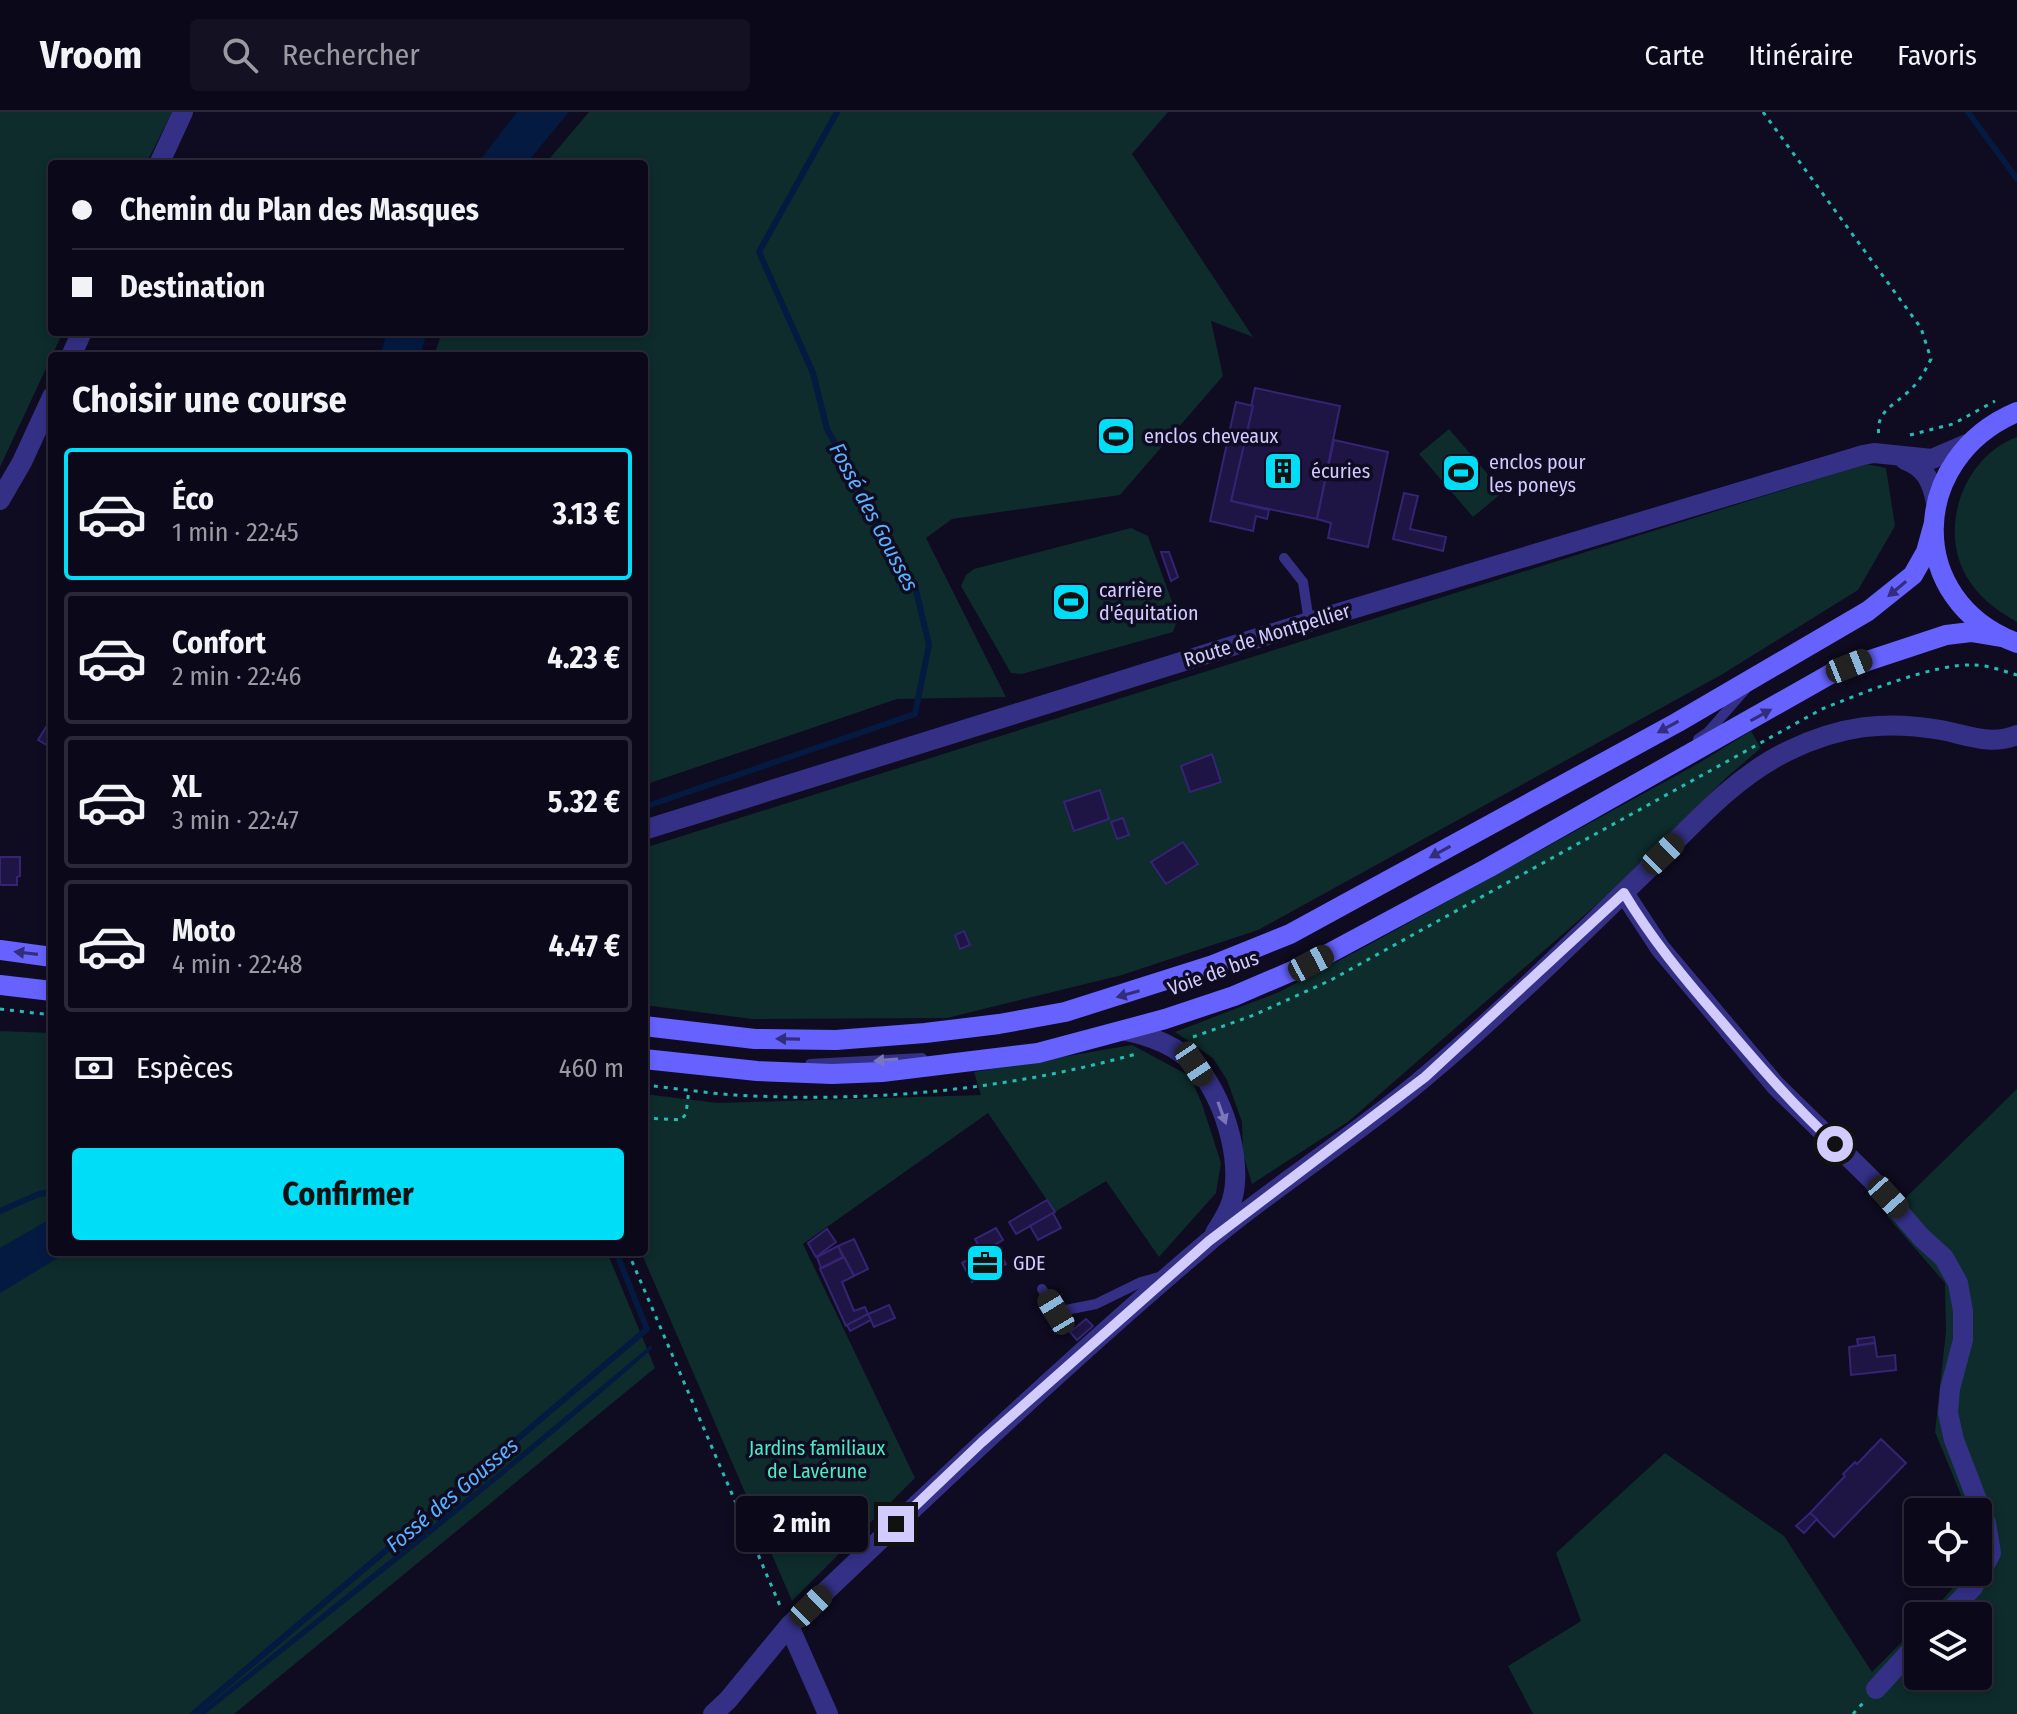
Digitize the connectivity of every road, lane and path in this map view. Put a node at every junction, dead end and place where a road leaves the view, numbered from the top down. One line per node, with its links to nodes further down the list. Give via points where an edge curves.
1 (183, 112): 3 (street)
2 (1763, 112): 8 (path, via 1921,328 1931,359 1914,386 1884,410 1877,425)
3 (161, 160)
4 (2010, 405): 6 (path, via 1987,403 1953,424); 7 (main road)
5 (48, 406): 9 (street)
6 (1909, 436)
7 (1967, 444): 8 (street, Route de Montpellier, via 1932,459); 10 (main road, via 1953,461)
8 (1882, 451): 10 (street, via 1924,472 1932,483); 12 (street, Route de Montpellier)
9 (0, 500)
10 (1935, 513): 13 (main road, via 1936,551 1944,578 1978,622); 14 (main road, one-way to 14, via 1926,552 1913,575 1891,594)
11 (1284, 558): 12 (lane, via 1303,582)
12 (1309, 622): 16 (street, Route de Montpellier)
13 (2009, 640): 27 (main road, one-way to 13, via 1234,996 1311,963 1834,672 1946,635 1971,632)
14 (1760, 674): 26 (main road, one-way to 26, via 1290,934 1144,989 999,1024 836,1040 755,1039); 28 (lane, Voie de bus, one-way to 28, via 1695,742 1385,914 1289,964 1217,993 1059,1039 954,1055 796,1064)
15 (2017, 735): 17 (street, via 1990,742 1941,730 1872,725 1815,738 1783,753 1723,796)
16 (648, 829)
17 (1624, 893): 34 (street, via 1425,1077); 40 (street, via 1660,948 1766,1075 1944,1258 1958,1283 1963,1340 1948,1413 1986,1523 1991,1553)
18 (0, 950): 19 (main road, one-way to 18)
19 (48, 956)
20 (0, 975): 21 (lane)
21 (48, 981)
22 (0, 985): 23 (main road)
23 (48, 991)
24 (0, 1009): 25 (path)
25 (48, 1015)
26 (648, 1026)
27 (1126, 1031): 29 (main road, via 1038,1053 882,1072 757,1071); 35 (street, one-way to 35, via 1175,1049 1194,1064 1215,1095 1230,1135 1236,1175)
28 (648, 1051)
29 (648, 1059)
30 (648, 1085): 31 (path)
31 (689, 1089): 32 (path); 33 (path, via 681,1120)
32 (796, 1096)
33 (648, 1118)
34 (1268, 1196): 35 (street); 36 (street)
35 (1233, 1199): 36 (street)
36 (1209, 1241): 38 (street)
37 (630, 1256): 41 (path)
38 (1173, 1273): 39 (lane, via 1096,1304 1056,1312); 41 (street, via 982,1442)
39 (1042, 1289)
40 (1959, 1602)
41 (789, 1626): 44 (street); 45 (street)
42 (1904, 1658): 43 (street)
43 (1876, 1689)
44 (713, 1714)
45 (828, 1714)

